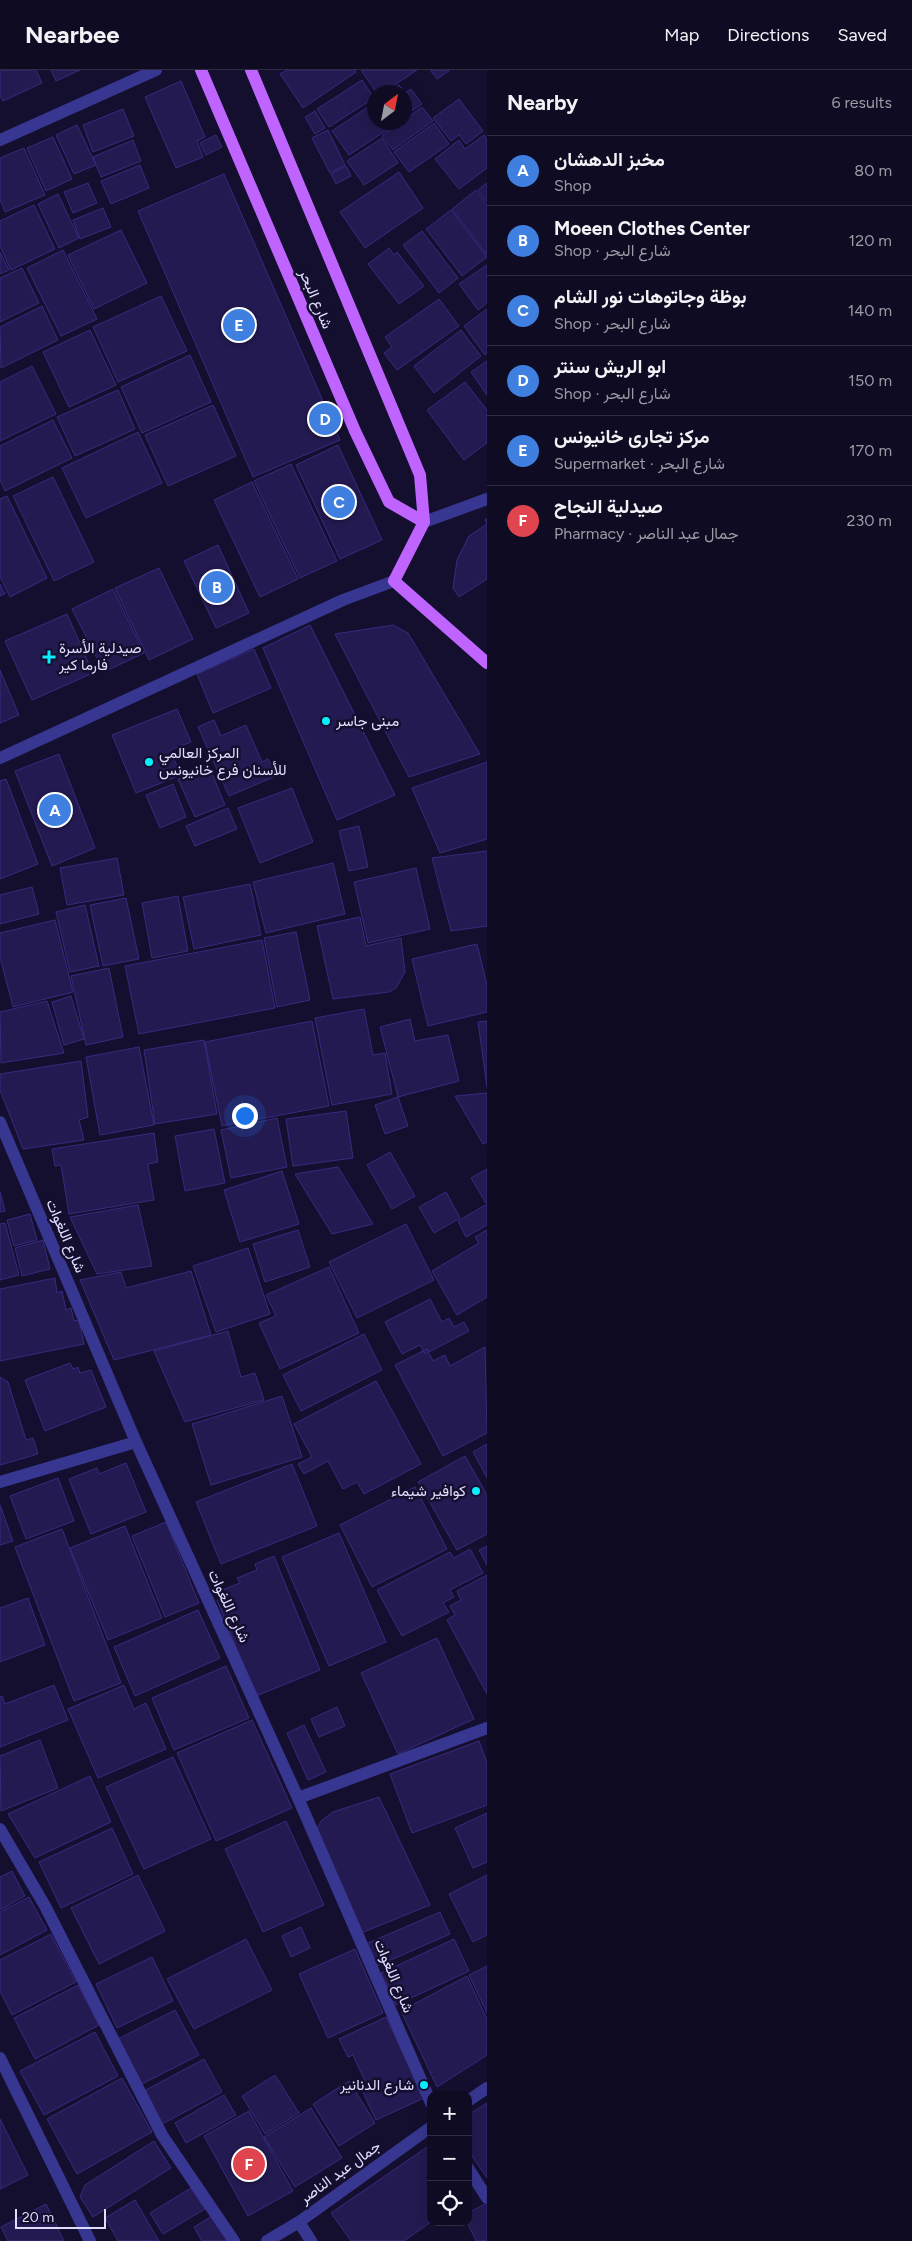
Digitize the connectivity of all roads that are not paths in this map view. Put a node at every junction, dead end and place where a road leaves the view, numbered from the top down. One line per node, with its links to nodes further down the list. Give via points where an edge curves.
1 (156, 70): 4 (street)
2 (201, 70): 6 (main road, شارع البحر, via 351,422 389,502)
3 (251, 70): 6 (main road, شارع البحر, via 420,475)
4 (0, 140)
5 (487, 498): 6 (street)
6 (424, 522): 7 (main road)
7 (394, 581): 8 (main road); 9 (street, via 343,600)
8 (487, 663)
9 (0, 758)
10 (0, 1122): 11 (street, شارع اللغوات)
11 (136, 1442): 12 (street); 14 (street, شارع اللغوات)
12 (0, 1482)
13 (487, 1728): 14 (street)
14 (298, 1798): 18 (street, شارع اللغوات)
15 (0, 1829): 25 (street, via 46,1906 162,2135)
16 (0, 2058): 24 (street)
17 (487, 2088): 19 (street)
18 (427, 2094)
19 (472, 2098)
20 (427, 2129): 23 (street, جمال عبد الناصر)
21 (472, 2174): 22 (street)
22 (487, 2198)
23 (299, 2222): 26 (street, جمال عبد الناصر); 27 (street)
24 (90, 2241)
25 (234, 2241)
26 (267, 2241)
27 (311, 2241)

